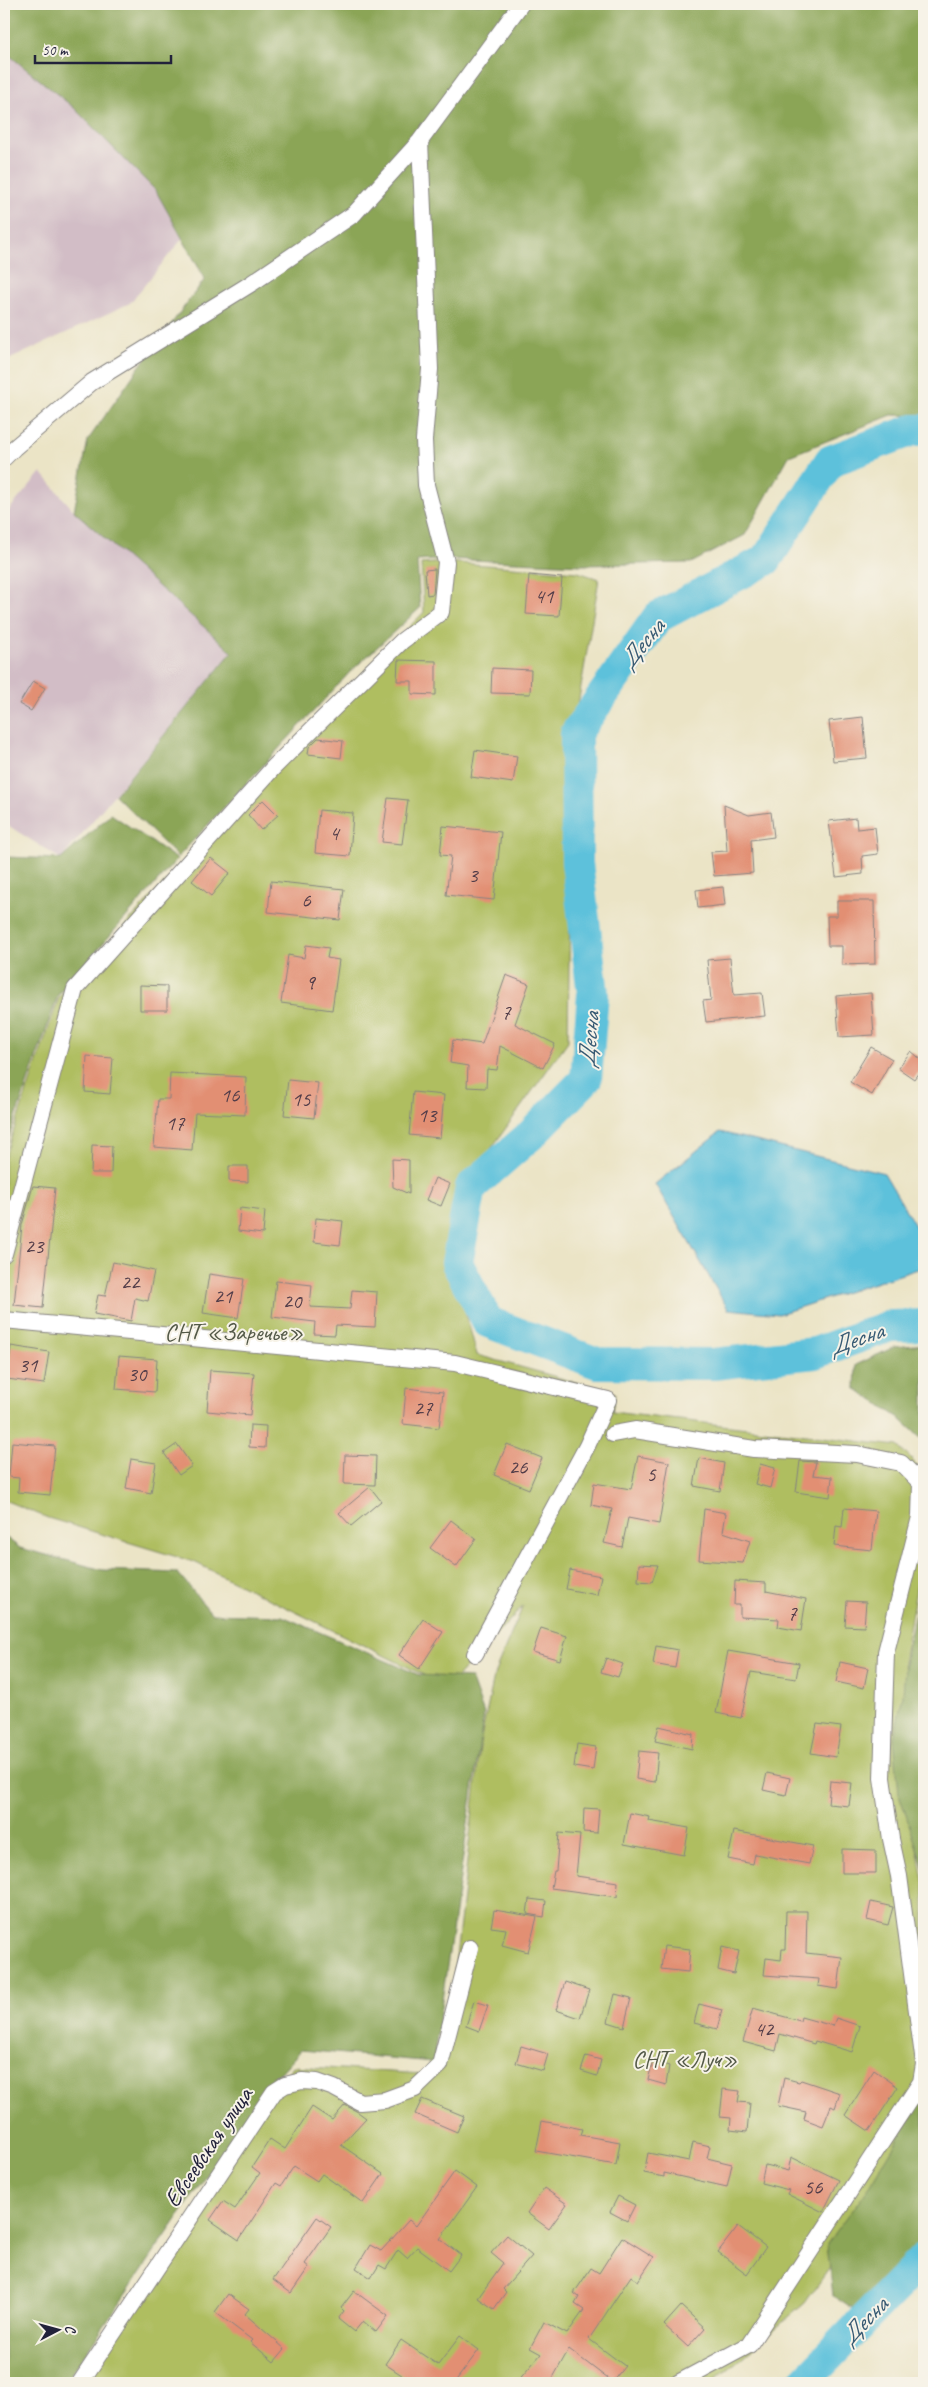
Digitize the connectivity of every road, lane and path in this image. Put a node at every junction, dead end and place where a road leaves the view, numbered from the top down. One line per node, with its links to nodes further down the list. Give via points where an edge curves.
1 (520, 4): 2 (street)
2 (420, 141): 3 (street, via 354,214 92,382); 4 (street, via 430,369 424,440 434,523 446,562 441,612 402,641 273,768 75,989)
3 (4, 458)
4 (4, 1254)
5 (4, 1320): 7 (street, via 455,1364 608,1400 587,1446)
6 (614, 1434): 9 (street, via 635,1430 754,1449 856,1454 901,1463 921,1483 920,1517 886,1652 882,1778 899,1876)
7 (475, 1654)
8 (470, 1948): 10 (street, Евсеевская улица, via 440,2065 416,2089 385,2100 360,2102 317,2082 302,2081 274,2092)
9 (924, 2064): 11 (street, via 921,2082 749,2345)
10 (80, 2383)
11 (678, 2383)

